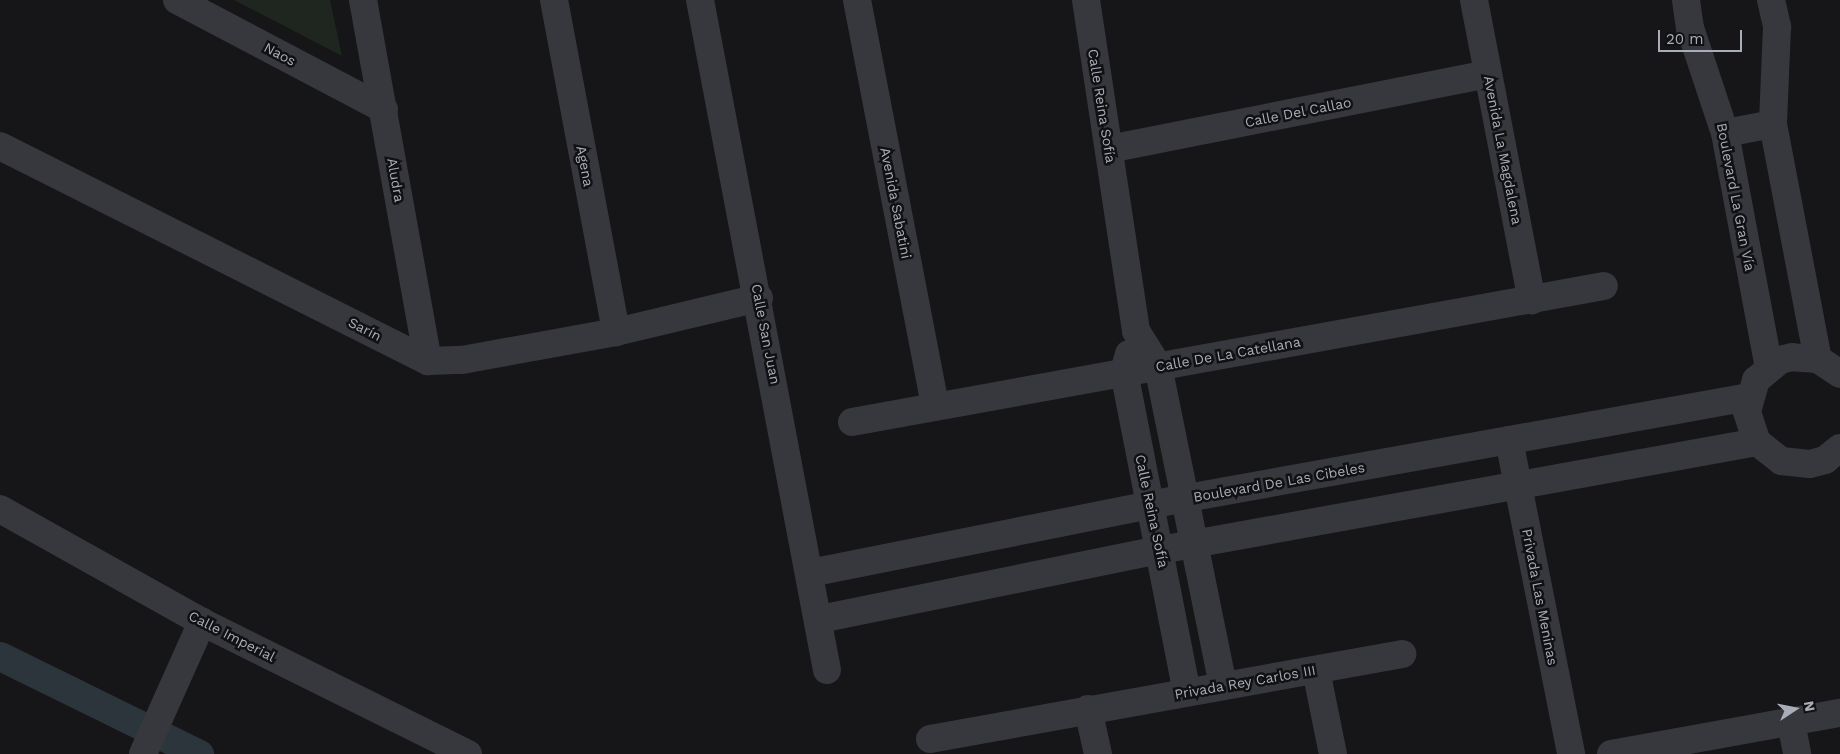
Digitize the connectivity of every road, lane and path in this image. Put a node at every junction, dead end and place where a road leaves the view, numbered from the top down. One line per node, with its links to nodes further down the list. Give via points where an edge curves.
1 (177, 0): 11 (street, Naos)
2 (363, 0): 11 (street, Aludra)
3 (554, 0): 20 (street, Agena)
4 (700, 0): 17 (street, Calle San Juan)
5 (857, 0): 28 (street, Avenida Sabatini)
6 (1086, 0): 15 (street, Calle Reina Sofía)
7 (1474, 0): 10 (street, Avenida La Magdalena)
8 (1686, 0): 13 (street, Boulevard La Gran Vía, via 1690,28)
9 (1772, 0): 12 (street, via 1777,27)
10 (1488, 74): 15 (street, Calle Del Callao); 18 (street, Avenida La Magdalena)
11 (384, 109): 22 (street, Aludra)
12 (1773, 124): 13 (street); 21 (street)
13 (1726, 134): 24 (street, Boulevard La Gran Vía)
14 (0, 146): 22 (street, Sarín)
15 (1109, 149): 19 (street, Calle Reina Sofía)
16 (1604, 286): 18 (street, Calle De La Catellana)
17 (759, 298): 20 (street, Sarín); 41 (street, Calle San Juan)
18 (1532, 300): 23 (street, Calle De La Catellana)
19 (1136, 331): 23 (street, Calle Reina Sofía); 25 (street, Calle Reina Sofía)
20 (616, 332): 22 (street, Sarín, via 462,360)
21 (1818, 358): 24 (street, via 1792,357); 26 (street)
22 (428, 361)
23 (1158, 366): 25 (street, Calle De La Catellana); 30 (street, Calle Reina Sofía)
24 (1769, 367): 27 (street)
25 (1124, 372): 28 (street, Calle De La Catellana); 31 (street, Calle Reina Sofía)
26 (1840, 374)
27 (1749, 396): 32 (street, Boulevard De Las Cibeles); 33 (street, via 1747,412)
28 (935, 406): 29 (street, Calle De La Catellana)
29 (852, 422)
30 (1172, 432): 31 (street); 36 (street, Calle Reina Sofía)
31 (1137, 439): 37 (street, Calle Reina Sofía)
32 (1509, 440): 35 (street, Privada Las Meninas); 36 (street, Boulevard De Las Cibeles)
33 (1757, 442): 34 (street, via 1768,453 1795,465 1825,460); 35 (street)
34 (1840, 448)
35 (1517, 485): 39 (street); 59 (street, Privada Las Meninas)
36 (1187, 498): 37 (street, Boulevard De Las Cibeles); 39 (street, Calle Reina Sofía)
37 (1152, 506): 40 (street, Calle Reina Sofía); 41 (street, Boulevard De Las Cibeles)
38 (0, 509): 44 (street, Calle Imperial)
39 (1195, 543): 40 (street); 42 (street, Calle Reina Sofía)
40 (1160, 550): 43 (street); 45 (street, Calle Reina Sofía)
41 (810, 573): 43 (street, Calle San Juan)
42 (1209, 614): 45 (street); 49 (street, Calle Reina Sofía)
43 (820, 619): 47 (street, Calle San Juan)
44 (202, 622): 55 (street); 56 (street, Calle Imperial)
45 (1175, 622): 50 (street, Calle Reina Sofía)
46 (1402, 654): 48 (street, Privada Rey Carlos III)
47 (827, 670)
48 (1316, 670): 49 (street, Privada Rey Carlos III); 58 (street)
49 (1223, 685): 50 (street, Privada Rey Carlos III)
50 (1187, 692): 51 (street, Privada Rey Carlos III)
51 (1088, 709): 54 (street, Privada Rey Carlos III); 57 (street)
52 (1840, 712): 53 (street)
53 (1790, 722): 60 (street); 61 (street)
54 (930, 739)
55 (143, 754)
56 (468, 754)
57 (1098, 754)
58 (1332, 754)
59 (1571, 754)
60 (1611, 754)
61 (1797, 754)

